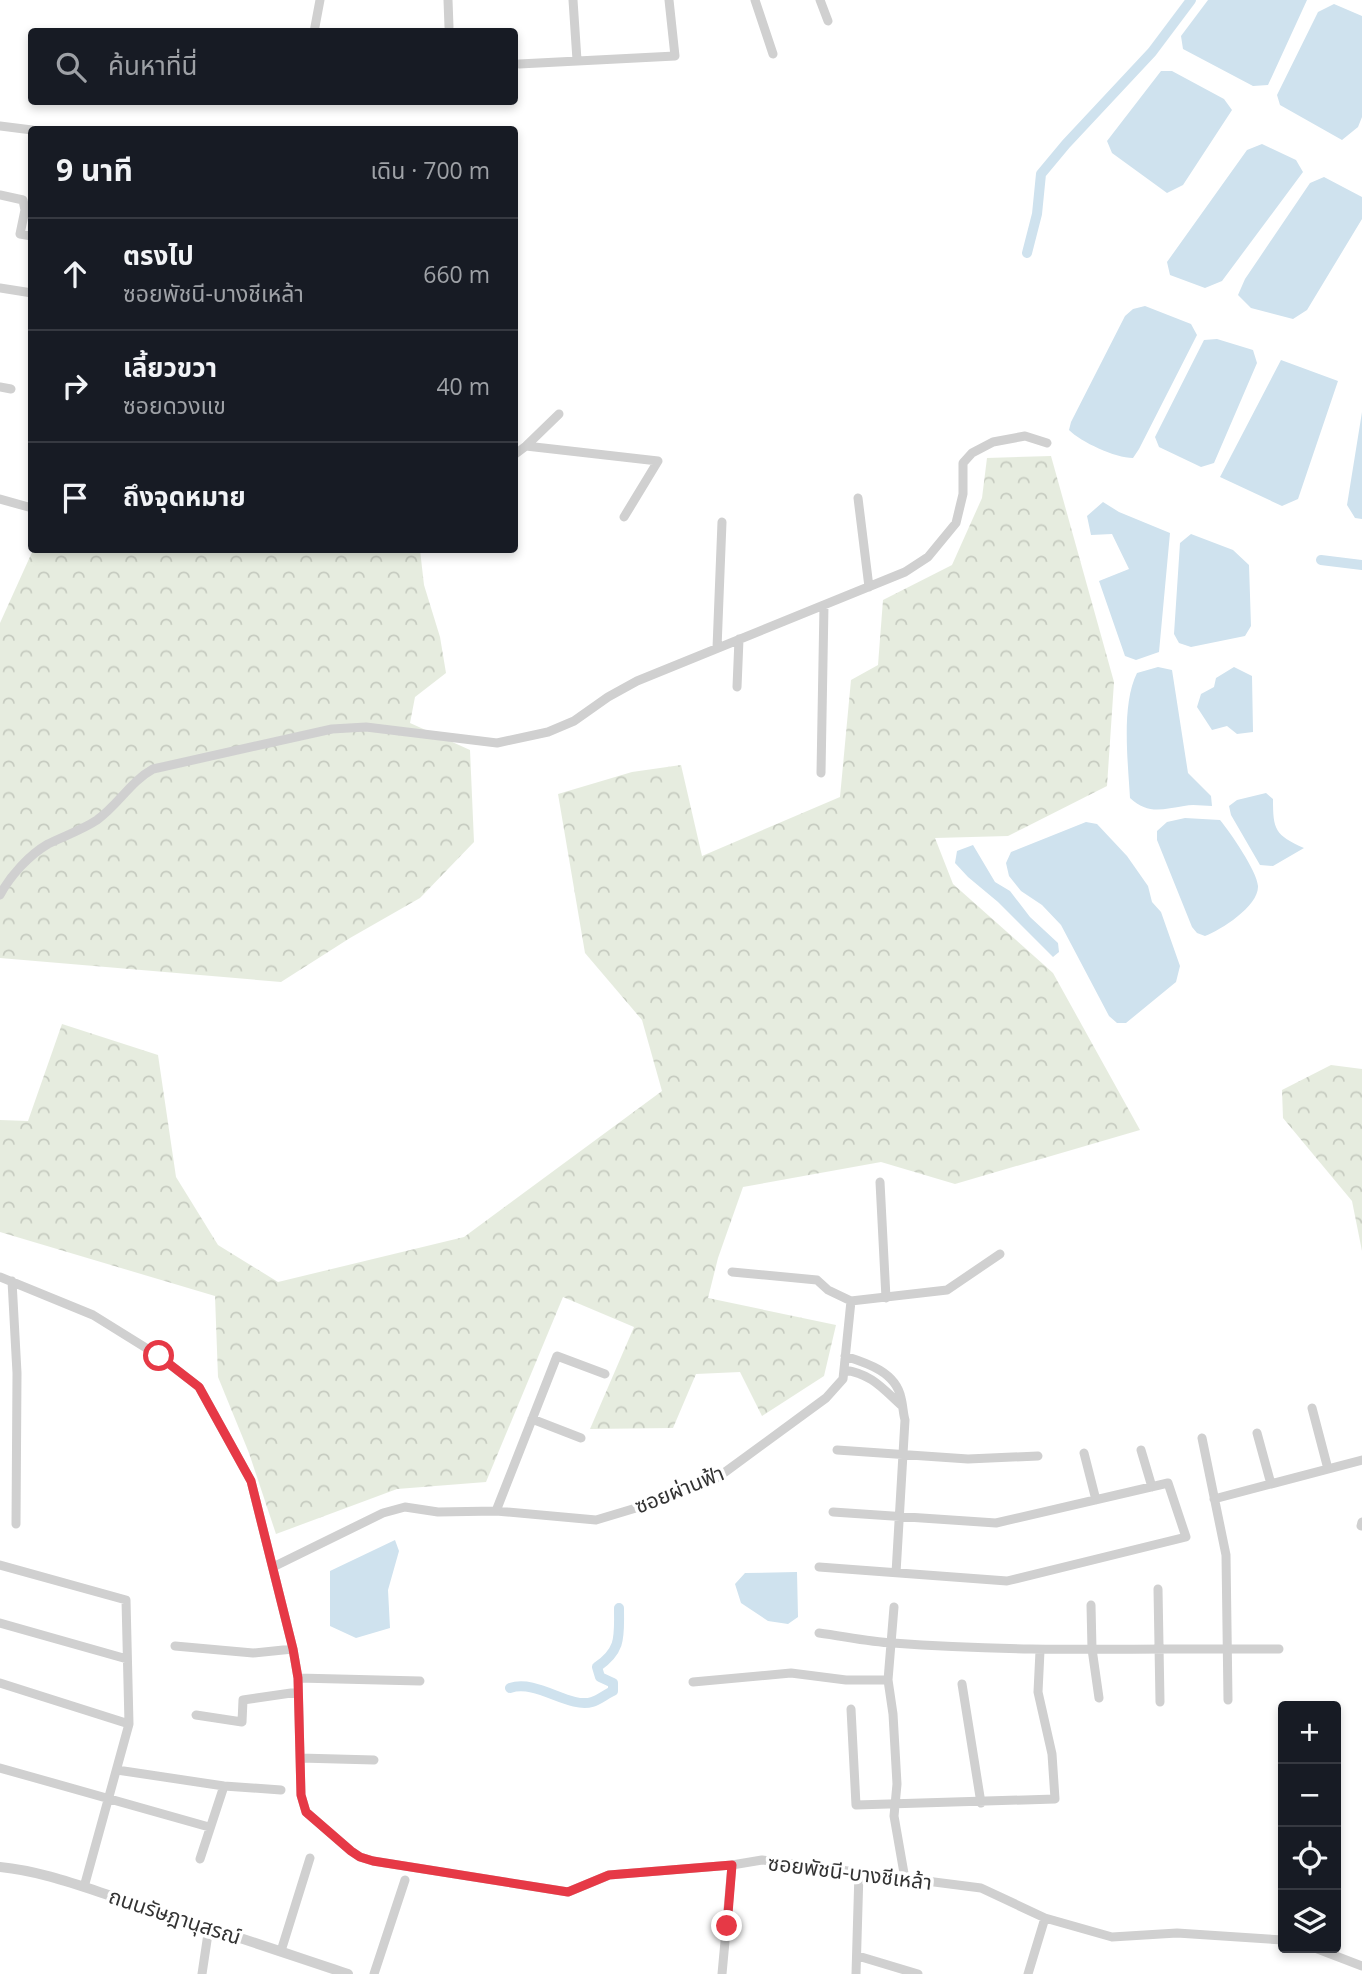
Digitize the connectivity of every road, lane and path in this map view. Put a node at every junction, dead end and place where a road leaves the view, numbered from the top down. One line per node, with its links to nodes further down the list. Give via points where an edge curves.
1 (320, 0): 9 (street)
2 (448, 0): 8 (street)
3 (573, 0): 11 (street)
4 (669, 0): 11 (street, via 675,56)
5 (755, 0): 10 (street)
6 (820, 0): 7 (street)
7 (828, 22)
8 (449, 27)
9 (315, 28)
10 (773, 54)
11 (577, 60): 12 (street)
12 (519, 64)
13 (0, 126): 14 (street)
14 (28, 130)
15 (0, 195): 16 (street, via 23,200 20,234)
16 (28, 235)
17 (0, 288): 18 (street)
18 (28, 292)
19 (0, 387): 20 (street)
20 (11, 389)
21 (559, 414): 23 (street)
22 (1047, 443): 30 (street, via 1025,436 993,442 972,453 963,463 963,494 956,523 928,557)
23 (526, 446): 24 (street); 28 (street, via 657,461)
24 (518, 452)
25 (858, 498): 30 (street)
26 (0, 499): 27 (street)
27 (28, 507)
28 (624, 517)
29 (722, 522): 33 (street)
30 (869, 587): 31 (street)
31 (824, 605): 32 (street); 35 (street)
32 (739, 639): 33 (street); 34 (street)
33 (718, 648): 36 (street, via 637,681 574,721 497,743 366,727 332,729 153,769 96,821 45,846)
34 (737, 687)
35 (821, 773)
36 (0, 895)
37 (880, 1182): 42 (street)
38 (1000, 1254): 42 (street, via 947,1290)
39 (733, 1272): 43 (street, via 817,1280)
40 (0, 1277): 41 (street, ซอยพัชนี-บางชีเหล้า)
41 (12, 1281): 67 (street); 69 (street, ซอยพัชนี-บางชีเหล้า, via 93,1315 199,1387 251,1481)
42 (886, 1298): 43 (street)
43 (851, 1301): 44 (street, ซอยผ่านฟ้า)
44 (845, 1356): 45 (street, ซอยผ่านฟ้า); 47 (street, via 868,1363 895,1382)
45 (844, 1370): 47 (street, via 873,1380); 64 (street, ซอยผ่านฟ้า, via 843,1379 826,1398 717,1478 596,1520)
46 (605, 1374): 49 (street, via 557,1356)
47 (902, 1406): 56 (street)
48 (1312, 1408): 59 (street)
49 (532, 1419): 51 (street); 64 (street)
50 (1257, 1433): 60 (street)
51 (581, 1438)
52 (1202, 1438): 62 (street)
53 (837, 1450): 56 (street)
54 (1141, 1450): 61 (street)
55 (1084, 1453): 63 (street)
56 (902, 1455): 57 (street, via 968,1459); 66 (street)
57 (1038, 1456)
58 (1362, 1460): 59 (street)
59 (1328, 1469): 60 (street)
60 (1270, 1484): 62 (street)
61 (1152, 1487): 63 (street); 71 (street, via 1168,1483 1186,1537 1007,1581)
62 (1214, 1499): 79 (street, via 1226,1555)
63 (1096, 1500): 66 (street, via 996,1523)
64 (496, 1511): 69 (street, ซอยผ่านฟ้า, via 438,1512 405,1507 383,1513)
65 (833, 1511): 66 (street)
66 (899, 1516): 71 (street)
67 (16, 1524)
68 (0, 1565): 85 (street, via 126,1600)
69 (273, 1567): 80 (street, ซอยพัชนี-บางชีเหล้า)
70 (819, 1567): 71 (street)
71 (896, 1573)
72 (1158, 1589): 82 (street)
73 (1091, 1605): 81 (street)
74 (894, 1607): 77 (street)
75 (0, 1623): 85 (street)
76 (819, 1633): 77 (street)
77 (891, 1643): 84 (street); 87 (street)
78 (175, 1646): 80 (street, via 253,1653)
79 (1226, 1648): 82 (street); 83 (street); 94 (street)
80 (293, 1649): 86 (street, ซอยพัชนี-บางชีเหล้า)
81 (1092, 1649): 82 (street); 84 (street); 93 (street)
82 (1159, 1649): 95 (street)
83 (1279, 1649)
84 (1040, 1651): 107 (street, via 1038,1692 1052,1754 1055,1799)
85 (127, 1659): 98 (street)
86 (298, 1678): 88 (street); 92 (street, ซอยพัชนี-บางชีเหล้า)
87 (888, 1680): 89 (street, via 791,1673); 106 (street)
88 (420, 1681)
89 (693, 1682)
90 (0, 1683): 98 (street)
91 (962, 1684): 107 (street)
92 (298, 1692): 97 (street, via 243,1700 242,1722); 99 (street, ซอยพัชนี-บางชีเหล้า)
93 (1099, 1698)
94 (1228, 1700)
95 (1160, 1702)
96 (851, 1709): 106 (street, via 856,1805)
97 (196, 1715)
98 (130, 1724): 102 (street)
99 (300, 1758): 100 (street); 111 (street, ซอยพัชนี-บางชีเหล้า, via 306,1812 351,1851 373,1861 568,1892 609,1875)
100 (374, 1760)
101 (0, 1768): 105 (street)
102 (117, 1770): 103 (street); 105 (street)
103 (224, 1786): 104 (street); 108 (street)
104 (281, 1790)
105 (110, 1798): 108 (street); 116 (street)
106 (895, 1803): 107 (street); 114 (street)
107 (981, 1803)
108 (209, 1827): 110 (street)
109 (310, 1858): 120 (street)
110 (200, 1859)
111 (732, 1865): 113 (street, ซอยพัชนี-บางชีเหล้า, via 762,1860); 127 (street)
112 (0, 1867): 116 (street, ถนนรัษฎานุสรณ์)
113 (859, 1872): 114 (street, ซอยพัชนี-บางชีเหล้า); 122 (street)
114 (905, 1879): 117 (street, ซอยพัชนี-บางชีเหล้า, via 981,1888)
115 (405, 1880): 126 (street)
116 (84, 1887): 118 (street, ถนนรัษฎานุสรณ์)
117 (1045, 1918): 119 (street, ซอยพัชนี-บางชีเหล้า, via 1112,1937 1177,1933); 130 (street)
118 (209, 1927): 120 (street, ถนนรัษฎานุสรณ์); 125 (street)
119 (1278, 1940)
120 (281, 1951): 124 (street, ถนนรัษฎานุสรณ์)
121 (1328, 1953): 123 (street)
122 (858, 1956): 128 (street); 129 (street)
123 (1362, 1966)
124 (340, 1973)
125 (202, 1974)
126 (374, 1974)
127 (722, 1974)
128 (856, 1974)
129 (918, 1974)
130 (1028, 1974)

